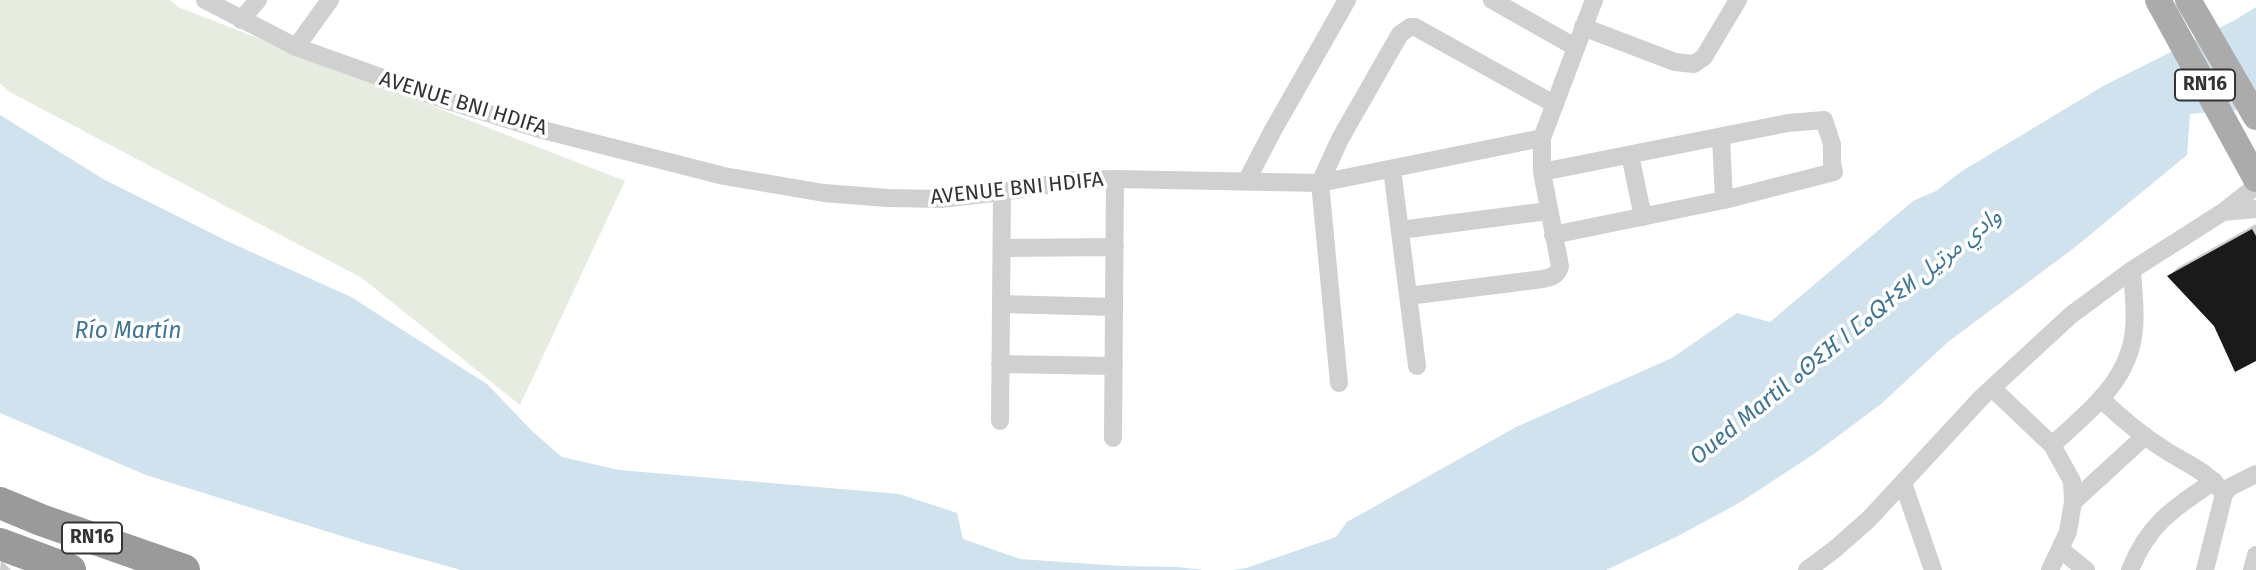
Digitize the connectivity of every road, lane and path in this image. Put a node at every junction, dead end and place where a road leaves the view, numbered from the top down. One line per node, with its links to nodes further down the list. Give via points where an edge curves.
1 (205, 0): 10 (street, AVENUE BNI HDIFA)
2 (258, 0): 10 (street)
3 (330, 0): 12 (street)
4 (1347, 0): 23 (street)
5 (1492, 0): 13 (street)
6 (1594, 0): 11 (street)
7 (1738, 0): 11 (street, via 1704,57 1695,64 1675,62)
8 (2158, 0): 21 (main road, RN16)
9 (2188, 0): 15 (main road, RN16)
10 (242, 20): 12 (street, AVENUE BNI HDIFA)
11 (1583, 27): 13 (street)
12 (296, 47): 25 (street, AVENUE BNI HDIFA, via 539,129 724,176 887,198 941,199)
13 (1575, 47): 14 (street)
14 (1554, 104): 17 (street); 24 (street, via 1410,27 1400,34)
15 (2256, 117)
16 (1721, 137): 18 (street); 26 (street); 26 (street, via 1824,120 1834,172)
17 (1542, 138): 19 (street, AVENUE BNI HDIFA); 20 (street)
18 (1630, 155): 20 (street); 30 (street)
19 (1392, 169): 24 (street, AVENUE BNI HDIFA); 31 (street)
20 (1542, 172): 28 (street)
21 (2255, 178): 29 (street)
22 (1115, 179): 23 (street, AVENUE BNI HDIFA); 25 (street, AVENUE BNI HDIFA); 33 (street)
23 (1246, 182): 24 (street, AVENUE BNI HDIFA)
24 (1320, 183): 42 (street)
25 (1002, 192): 34 (street)
26 (1724, 200): 30 (street)
27 (2256, 209): 29 (street)
28 (1548, 211): 31 (street); 32 (street)
29 (2223, 212): 35 (street)
30 (1643, 217): 32 (street)
31 (1400, 230): 36 (street)
32 (1553, 236): 36 (street, via 1560,265 1550,278)
33 (1115, 247): 34 (street); 38 (street)
34 (1002, 248): 37 (street)
35 (2132, 270): 43 (street, via 2071,315); 44 (street, via 2130,352)
36 (1408, 296): 41 (street)
37 (1001, 304): 38 (street); 39 (street)
38 (1114, 307): 40 (street)
39 (1000, 364): 40 (street); 45 (street)
40 (1114, 366): 47 (street)
41 (1417, 366)
42 (1339, 383)
43 (1992, 388): 48 (street); 50 (street)
44 (2102, 400): 46 (street); 48 (street)
45 (1000, 421)
46 (2145, 436): 51 (street, via 2198,468); 52 (street)
47 (1113, 438)
48 (2052, 445): 52 (street, via 2072,481)
49 (2256, 474): 51 (street)
50 (1903, 483): 59 (street, via 1870,519); 60 (street)
51 (2219, 488): 63 (street, via 2162,518); 64 (street)
52 (2073, 502): 55 (street)
53 (0, 503): 58 (highway, RN16)
54 (0, 544): 57 (highway, RN16)
55 (2060, 549): 61 (street); 62 (street)
56 (2256, 555): 65 (street)
57 (70, 570)
58 (184, 570)
59 (1807, 570)
60 (1933, 570)
61 (2050, 570)
62 (2086, 570)
63 (2130, 570)
64 (2205, 570)
65 (2252, 570)

